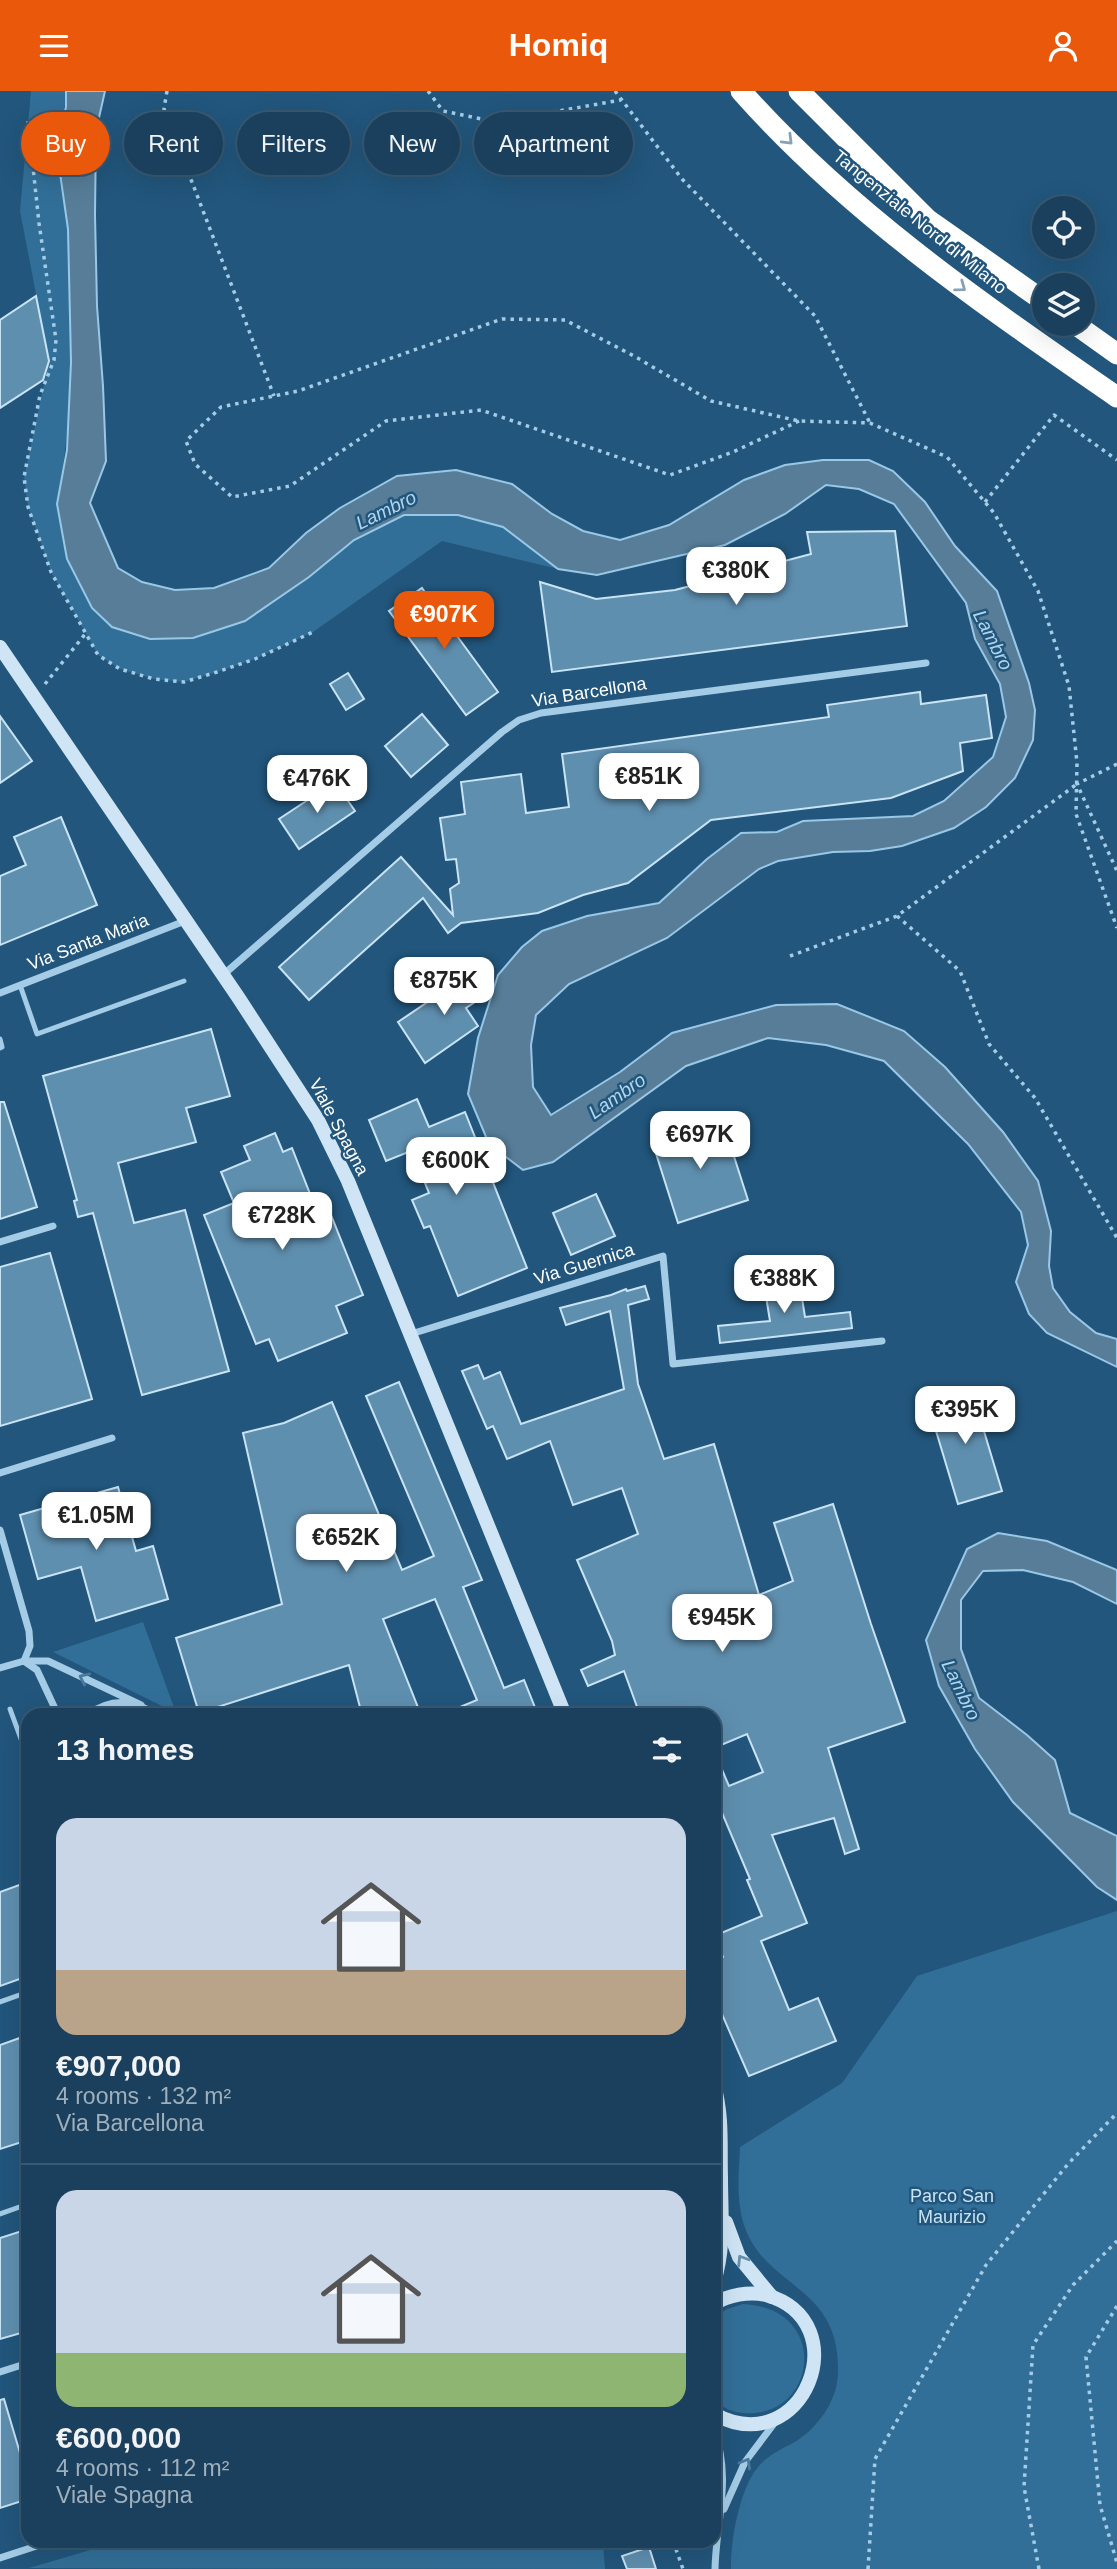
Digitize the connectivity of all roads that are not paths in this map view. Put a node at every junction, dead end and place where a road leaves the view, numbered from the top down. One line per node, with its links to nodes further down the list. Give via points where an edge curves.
1 (741, 91): 6 (highway, Tangenziale Nord di Milano, one-way to 6, via 849,198 954,282)
2 (799, 91): 3 (highway, Tangenziale Nord di Milano, via 927,219)
3 (1032, 293)
4 (1092, 336): 5 (highway)
5 (1117, 353)
6 (1117, 397)
7 (0, 647): 9 (street, Viale Spagna)
8 (926, 663): 10 (street, Via Barcellona, via 541,713 519,720)
9 (187, 920): 10 (street, Viale Spagna); 12 (street, Via Santa Maria)
10 (223, 975): 18 (street, Viale Spagna, via 318,1120)
11 (184, 981): 12 (lane, via 37,1034)
12 (20, 985): 13 (street, Via Santa Maria)
13 (0, 993)
14 (0, 1039): 15 (lane)
15 (0, 1048)
16 (53, 1226): 17 (street)
17 (0, 1242)
18 (411, 1334): 19 (street, Via Guernica, via 663,1256 673,1364); 29 (street, Viale Spagna)
19 (883, 1341)
20 (112, 1439): 21 (street)
21 (0, 1473)
22 (0, 1530): 23 (street, via 29,1631)
23 (24, 1661): 24 (street); 25 (street, one-way to 23, via 48,1661); 26 (street, via 37,1670)
24 (0, 1668)
25 (141, 1705): 27 (street, via 114,1703); 28 (street)
26 (55, 1708)
27 (96, 1708)
28 (146, 1708)
29 (562, 1708)
30 (10, 1709): 31 (lane)
31 (21, 1739)
32 (21, 1994): 33 (lane)
33 (0, 2002)
34 (721, 2109): 37 (street)
35 (21, 2206): 36 (lane)
36 (0, 2214)
37 (723, 2215): 38 (street); 39 (street, one-way to 37, via 739,2257)
38 (721, 2237)
39 (772, 2297): 40 (street, via 741,2294); 44 (street, via 797,2313 815,2350 806,2393)
40 (721, 2301)
41 (21, 2365): 42 (street)
42 (0, 2372)
43 (721, 2417): 44 (street, via 741,2424)
44 (779, 2418): 46 (street, one-way to 44, via 745,2462)
45 (721, 2459): 46 (street)
46 (722, 2513): 47 (street)
47 (721, 2521)
48 (31, 2548): 50 (street)
49 (718, 2548): 51 (street)
50 (0, 2558)
51 (715, 2569)

